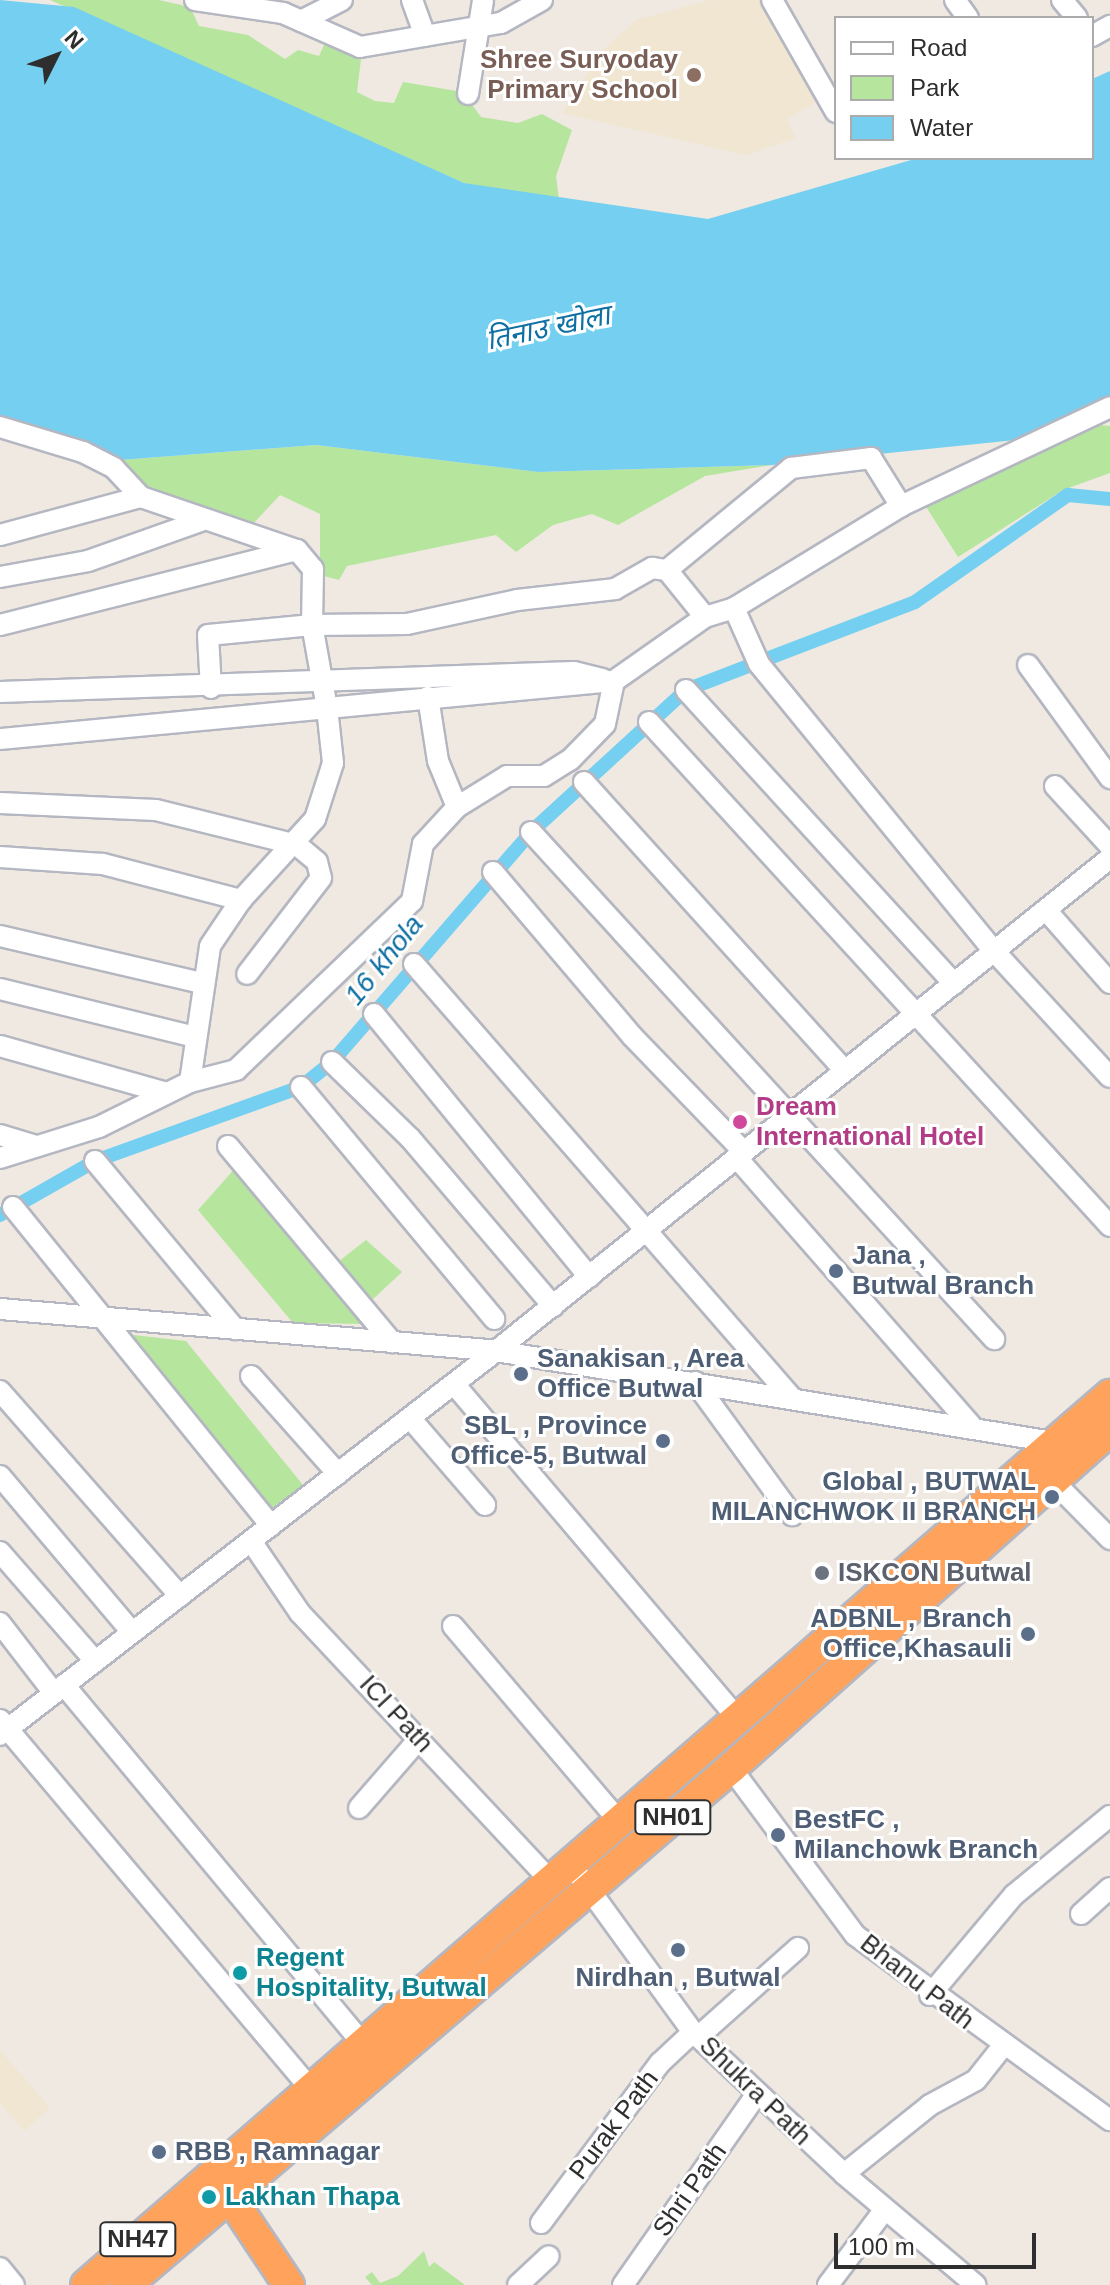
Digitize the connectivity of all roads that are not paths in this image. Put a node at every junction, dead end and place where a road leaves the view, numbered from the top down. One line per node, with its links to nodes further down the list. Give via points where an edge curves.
1 (195, 0): 8 (street)
2 (342, 0): 10 (street)
3 (412, 0): 12 (street)
4 (483, 0): 11 (street)
5 (542, 0): 11 (street)
6 (772, 0): 14 (street)
7 (1062, 0): 9 (street)
8 (270, 3): 10 (street)
9 (1075, 16)
10 (301, 21): 12 (street, via 360,47)
11 (481, 26): 12 (street); 13 (street)
12 (425, 36)
13 (468, 94)
14 (834, 108)
15 (1110, 407): 18 (street)
16 (4, 432): 17 (street, via 93,457)
17 (141, 497): 19 (street); 20 (street)
18 (901, 506): 22 (street, via 871,458 791,468); 24 (street)
19 (201, 521): 21 (street); 23 (street, via 112,554)
20 (0, 535)
21 (297, 550): 26 (street); 27 (street, via 313,569)
22 (667, 570): 25 (street); 27 (street, via 652,568 615,589 566,600 517,600 407,624)
23 (0, 577)
24 (734, 608): 25 (street); 52 (street, via 759,664)
25 (705, 617): 30 (street)
26 (0, 625)
27 (312, 625): 29 (street); 31 (street, via 208,635)
28 (1028, 665): 38 (street)
29 (323, 678): 30 (street, via 574,672); 31 (street); 35 (street)
30 (614, 681): 34 (street); 42 (street, via 605,724 570,760 544,776 507,776)
31 (211, 688): 33 (street)
32 (686, 690): 57 (street)
33 (0, 692)
34 (428, 697): 35 (street); 42 (street, via 438,761)
35 (327, 708): 37 (street); 44 (street, via 333,763 315,819)
36 (649, 722): 59 (street)
37 (0, 739)
38 (1110, 778)
39 (584, 782): 64 (street)
40 (1055, 786): 45 (street)
41 (0, 803): 44 (street, via 156,810)
42 (457, 807): 66 (street, via 423,844 412,901 236,1070)
43 (531, 832): 69 (street)
44 (297, 845): 49 (street); 54 (street, via 317,862 321,878)
45 (1110, 846)
46 (0, 857): 49 (street, via 103,864)
47 (1110, 858): 50 (street)
48 (493, 872): 73 (street)
49 (241, 900): 55 (street, via 210,946)
50 (1046, 910): 52 (street); 56 (street)
51 (0, 936): 55 (street)
52 (994, 951): 57 (street); 65 (street)
53 (414, 964): 78 (street)
54 (247, 974)
55 (202, 983): 61 (street)
56 (1110, 983)
57 (954, 984): 59 (street)
58 (0, 989): 61 (street)
59 (917, 1013): 64 (street); 77 (street)
60 (374, 1014): 79 (street)
61 (196, 1037): 66 (street)
62 (0, 1046): 68 (street)
63 (332, 1062): 80 (street, via 410,1138)
64 (845, 1071): 69 (street)
65 (1110, 1077)
66 (190, 1082): 68 (street)
67 (301, 1087): 83 (street)
68 (167, 1093): 71 (street)
69 (789, 1116): 73 (street); 85 (street)
70 (0, 1135): 71 (street)
71 (36, 1146): 74 (street)
72 (228, 1146): 86 (street)
73 (740, 1155): 78 (street); 95 (street)
74 (0, 1158)
75 (95, 1161): 84 (street)
76 (13, 1207): 82 (street)
77 (1110, 1226)
78 (647, 1231): 79 (street); 93 (street)
79 (589, 1277): 80 (street)
80 (553, 1306): 87 (street)
81 (0, 1309): 82 (street)
82 (104, 1317): 84 (street); 103 (street)
83 (494, 1319)
84 (235, 1329): 86 (street)
85 (994, 1339)
86 (392, 1342): 87 (street)
87 (496, 1351): 89 (street); 90 (street)
88 (251, 1376): 99 (street)
89 (695, 1382): 93 (street); 102 (street)
90 (454, 1384): 94 (street); 113 (street)
91 (0, 1391): 107 (street)
92 (1110, 1395): 97 (highway, NH01)
93 (792, 1398): 95 (street)
94 (410, 1418): 99 (street); 101 (street)
95 (971, 1425): 97 (street)
96 (1110, 1430): 97 (highway, NH01)
97 (1070, 1448): 98 (highway, NH01)
98 (1043, 1471): 104 (street); 113 (highway, NH01); 116 (highway, NH01)
99 (338, 1474): 103 (street)
100 (0, 1476): 110 (street)
101 (485, 1505)
102 (792, 1515)
103 (271, 1526): 105 (street)
104 (1110, 1539)
105 (251, 1541): 107 (street); 115 (street, ICI Path, via 300,1613)
106 (0, 1552): 111 (street)
107 (180, 1596): 110 (street)
108 (0, 1623): 112 (street)
109 (453, 1626): 119 (street)
110 (132, 1632): 111 (street)
111 (95, 1661): 112 (street)
112 (59, 1689): 114 (street); 127 (street)
113 (737, 1718): 119 (highway, NH01)
114 (3, 1728): 129 (street)
115 (419, 1739): 117 (street); 120 (street, ICI Path)
116 (731, 1768): 122 (highway, NH01); 125 (street, Bhanu Path, via 855,1935)
117 (359, 1808)
118 (1110, 1816): 125 (street, via 1014,1895)
119 (619, 1821): 120 (highway, NH01)
120 (560, 1872): 122 (street, Shukra Path); 127 (highway, NH01)
121 (1110, 1888): 123 (street)
122 (586, 1890): 126 (street, Shukra Path); 131 (highway, NH01)
123 (1081, 1914)
124 (798, 1948): 126 (street, Purak Path)
125 (930, 1995): 128 (street, Bhanu Path)
126 (696, 2034): 130 (street, Shukra Path); 138 (street, Purak Path, via 660,2063)
127 (361, 2041): 129 (highway, NH01)
128 (1003, 2046): 132 (street, Bhanu Path); 133 (street, via 976,2080 930,2105)
129 (309, 2087): 131 (street); 134 (highway, NH01)
130 (756, 2095): 133 (street, Shukra Path); 147 (street, Shri Path)
131 (329, 2110): 135 (highway, NH01)
132 (1110, 2120)
133 (844, 2174): 136 (street, Shukra Path)
134 (199, 2183): 135 (highway); 137 (highway); 142 (highway, NH47)
135 (230, 2197): 137 (highway, NH47); 145 (highway)
136 (885, 2209): 148 (street); 149 (street, Shukra Path)
137 (207, 2216): 143 (highway, NH47); 144 (highway)
138 (541, 2223)
139 (549, 2256): 146 (street)
140 (0, 2268): 141 (street)
141 (14, 2285)
142 (86, 2285)
143 (126, 2285)
144 (276, 2285)
145 (289, 2285)
146 (518, 2285)
147 (623, 2285)
148 (828, 2285)
149 (976, 2285)

